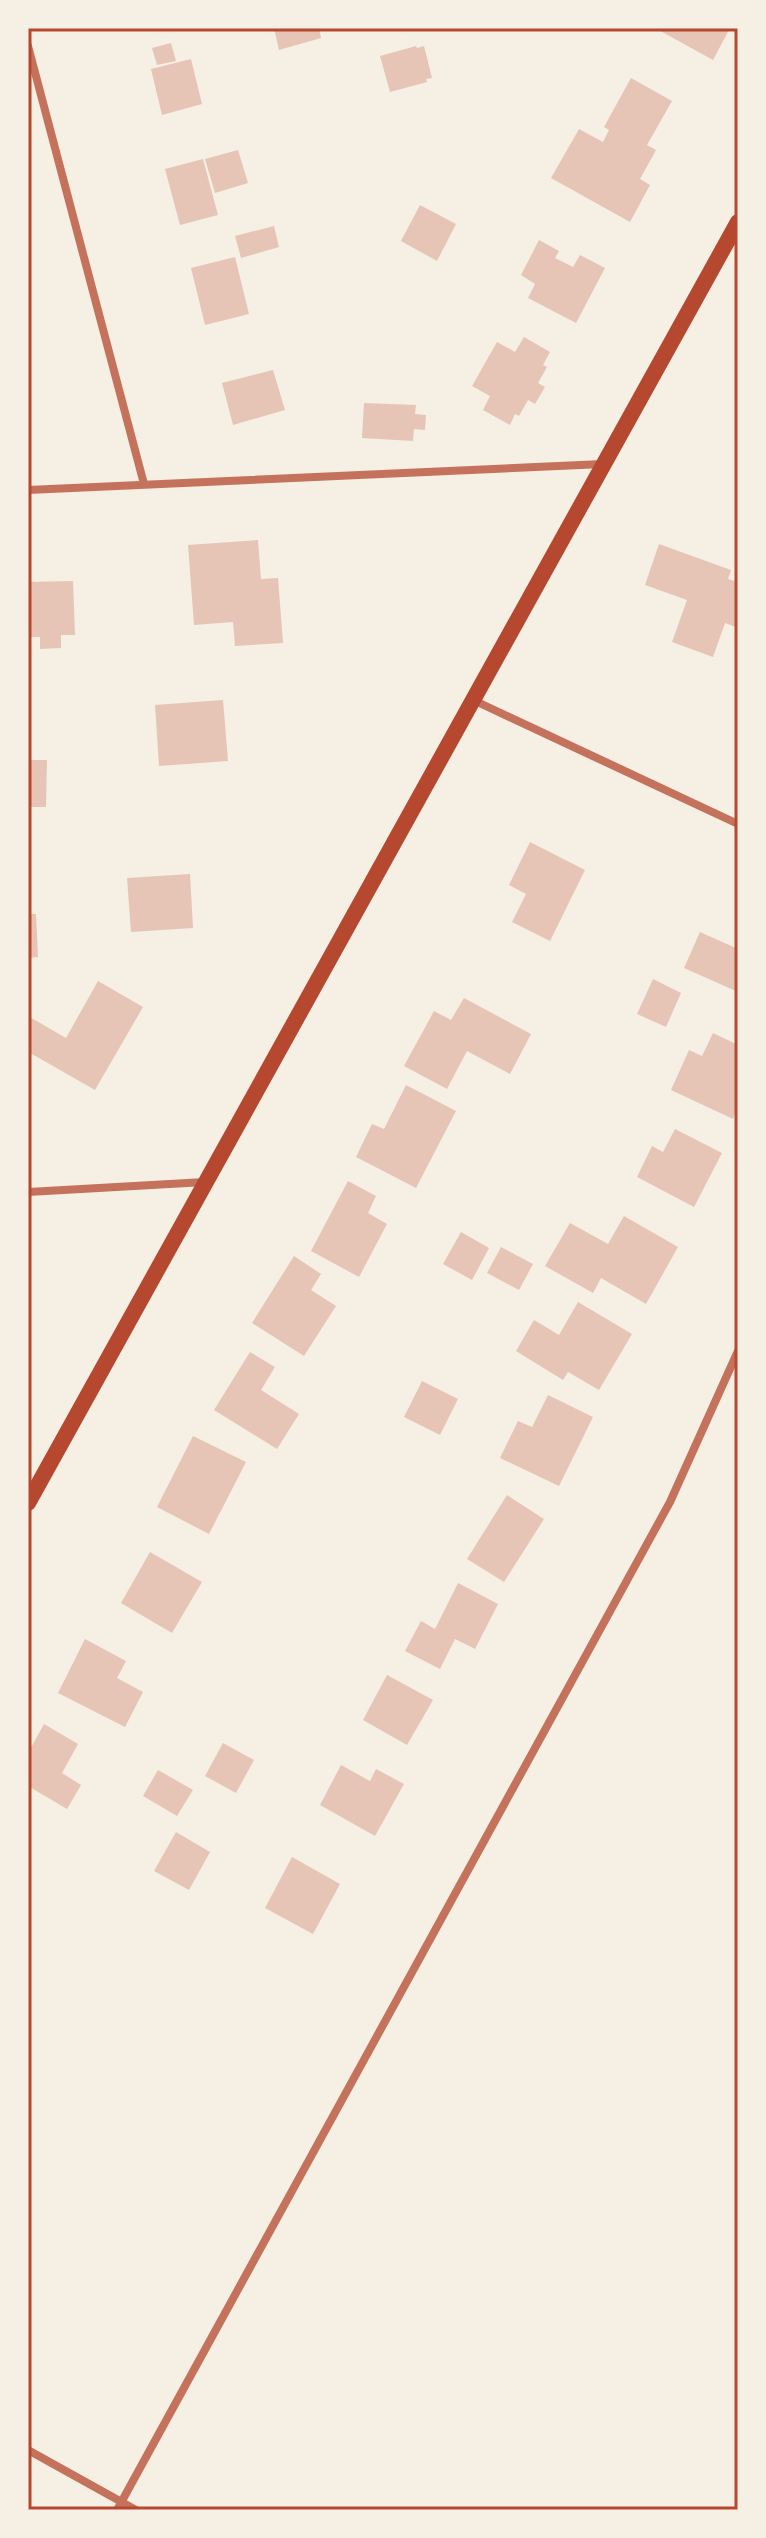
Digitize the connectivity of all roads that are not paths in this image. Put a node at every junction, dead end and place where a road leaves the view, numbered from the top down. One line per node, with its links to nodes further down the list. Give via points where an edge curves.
1 (28, 46): 4 (street)
2 (738, 222): 3 (main road)
3 (606, 464): 4 (street); 6 (main road)
4 (144, 484): 5 (street)
5 (28, 490)
6 (473, 700): 7 (street); 8 (main road)
7 (738, 824)
8 (206, 1182): 9 (street); 11 (main road)
9 (28, 1192)
10 (738, 1351): 13 (street, via 670,1502)
11 (28, 1503)
12 (28, 2450): 13 (street)
13 (119, 2506): 14 (street)
14 (136, 2510)

